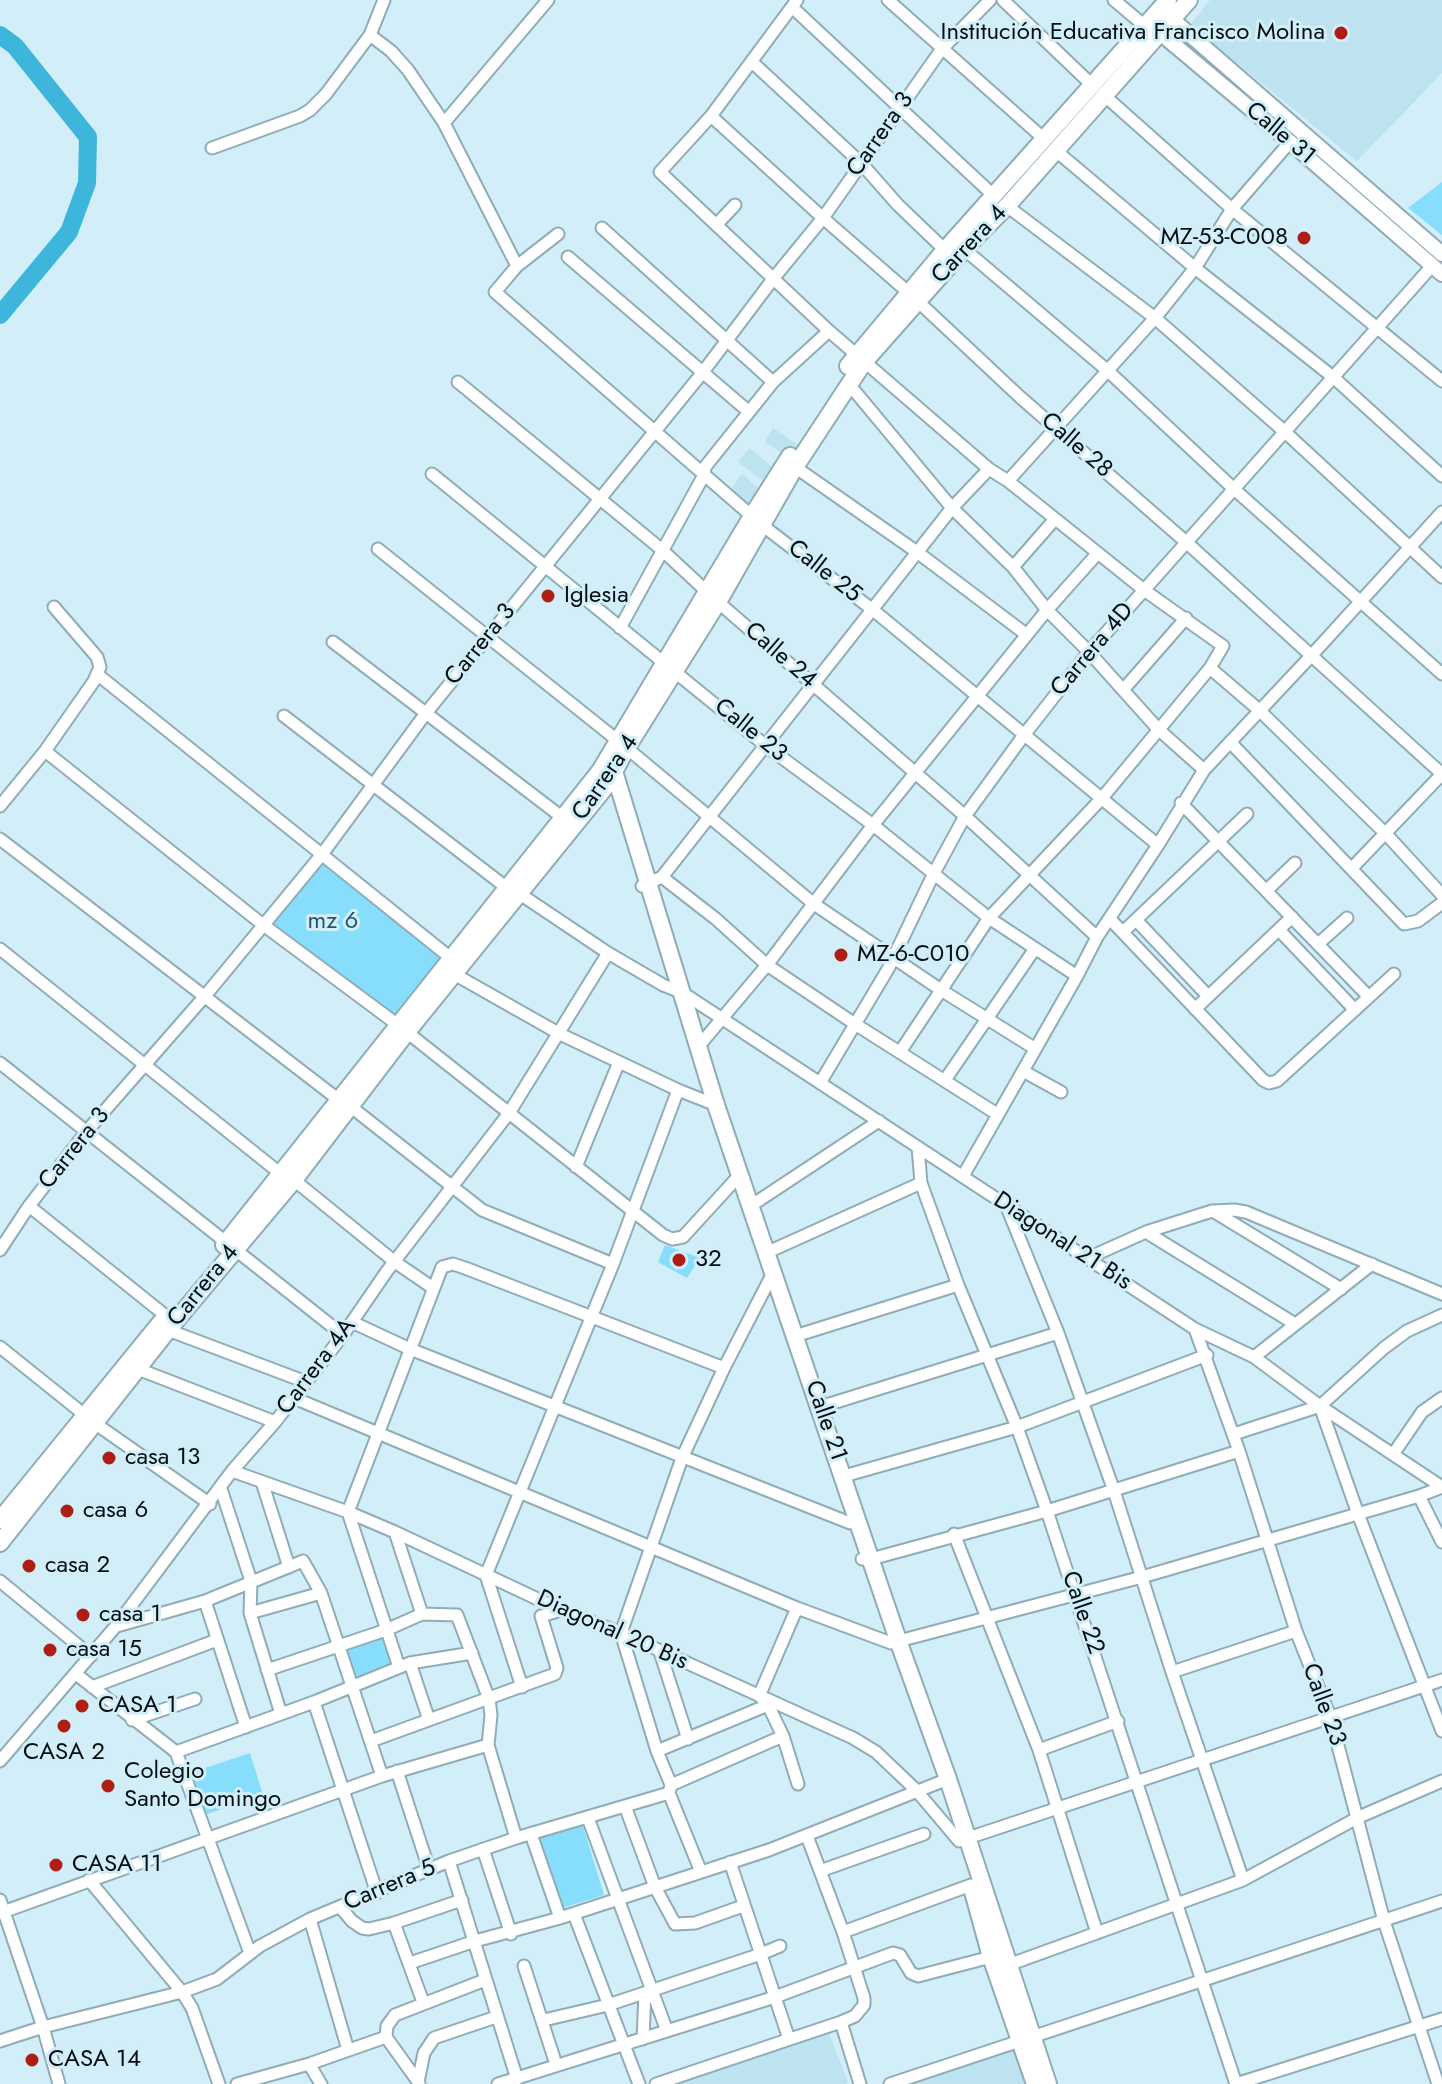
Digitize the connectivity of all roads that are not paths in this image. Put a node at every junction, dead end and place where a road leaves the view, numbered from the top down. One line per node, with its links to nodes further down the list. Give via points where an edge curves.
1 (384, 0): 13 (street)
2 (548, 0): 20 (street)
3 (888, 0): 14 (street)
4 (990, 0): 14 (street, Carrera 3)
5 (1003, 0): 16 (street)
6 (1114, 0): 11 (street, Calle 31)
7 (1125, 0): 11 (street)
8 (1189, 0): 10 (main road, Carrera 4)
9 (795, 4): 15 (street); 18 (street)
10 (1167, 9): 12 (main road, Carrera 4); 36 (street, Calle 31)
11 (1129, 13): 12 (street, Calle 31)
12 (1152, 30): 16 (main road, Carrera 4); 17 (main road, Carrera 4); 21 (street, Calle 31)
13 (370, 35): 20 (street, via 408,70); 23 (street, via 310,110)
14 (941, 50): 18 (street, Carrera 3); 22 (street)
15 (752, 62): 19 (street); 24 (street)
16 (1092, 85): 22 (main road, Carrera 4)
17 (1105, 96): 22 (main road, Carrera 4); 28 (street)
18 (901, 107): 24 (street, Carrera 3); 25 (street)
19 (711, 116): 29 (street, Calle 28); 30 (street, via 660,172)
20 (444, 123): 37 (street)
21 (1290, 142): 28 (street); 36 (street, Calle 31)
22 (1049, 144): 25 (main road, Carrera 4); 27 (main road, Carrera 4); 38 (street)
23 (212, 148)
24 (861, 163): 29 (street, Carrera 3); 34 (street)
25 (993, 195): 34 (main road, Carrera 4)
26 (735, 205): 30 (street)
27 (1007, 206): 33 (main road, Carrera 4); 41 (street)
28 (1232, 209): 38 (street); 42 (street)
29 (823, 218): 39 (street, Carrera 3); 40 (street, Calle 28)
30 (717, 224): 39 (street)
31 (602, 228): 44 (street)
32 (558, 234): 37 (street)
33 (964, 249): 40 (main road, Carrera 4); 46 (street)
34 (945, 250): 40 (main road, Carrera 4)
35 (568, 257): 47 (street)
36 (1439, 265): 42 (street, Carrera 4D)
37 (517, 266): 55 (street, Calle 25, via 495,292)
38 (1195, 268): 41 (street); 48 (street)
39 (773, 279): 43 (street); 44 (street, Carrera 3)
40 (914, 297): 45 (main road, Carrera 4); 54 (street, Calle 28)
41 (1155, 318): 46 (street); 56 (street)
42 (1378, 327): 48 (street, Carrera 4D); 49 (street)
43 (829, 331): 45 (street); 51 (street)
44 (728, 339): 47 (street, Carrera 3); 51 (street)
45 (860, 358): 52 (main road, Carrera 4); 58 (street); 68 (main road, Carrera 4)
46 (1108, 371): 54 (street); 63 (street)
47 (703, 372): 53 (street); 55 (street, Carrera 3)
48 (1333, 377): 56 (street, Carrera 4D); 61 (street)
49 (1442, 381)
50 (458, 382): 64 (street, Calle 24)
51 (773, 382): 53 (street)
52 (848, 383): 57 (main road, Carrera 4); 65 (street)
53 (748, 411): 60 (street)
54 (1055, 428): 62 (street); 69 (street, Calle 28)
55 (655, 431): 60 (street, Calle 25); 64 (street, Carrera 3)
56 (1285, 432): 63 (street, Carrera 4D); 70 (street)
57 (795, 467): 68 (main road, Carrera 4); 73 (street)
58 (989, 469): 62 (street); 65 (street)
59 (432, 474): 75 (street, Calle 23)
60 (704, 475): 68 (street, Calle 25); 72 (street)
61 (1442, 476)
62 (1008, 481): 67 (street)
63 (1234, 489): 69 (street, Carrera 4D); 80 (street)
64 (600, 497): 72 (street, Calle 24); 75 (street, Carrera 3)
65 (952, 508): 73 (street); 76 (street)
66 (1442, 512): 70 (street)
67 (1055, 519): 74 (street); 76 (street)
68 (757, 520): 79 (main road, Carrera 4); 82 (street, Calle 25)
69 (1186, 542): 78 (street, Carrera 4D); 90 (street, Calle 28)
70 (1409, 548): 77 (street); 80 (street)
71 (378, 549): 87 (street)
72 (661, 549): 79 (street, Calle 24); 85 (street)
73 (917, 552): 82 (street); 86 (street)
74 (1097, 554): 78 (street); 83 (street)
75 (545, 566): 85 (street, Calle 23); 87 (street, Carrera 3)
76 (1013, 567): 83 (street)
77 (1442, 577)
78 (1144, 590): 84 (street); 89 (street, Carrera 4D)
79 (712, 596): 91 (main road, Carrera 4); 95 (street, Calle 24)
80 (1361, 601): 90 (street); 94 (street)
81 (54, 607): 93 (street, via 97,657)
82 (873, 610): 95 (street); 97 (street, Calle 25)
83 (1047, 610): 86 (street); 89 (street)
84 (1186, 618): 92 (street, via 1223,646); 96 (street)
85 (620, 628): 91 (street, Calle 23)
86 (1027, 635): 97 (street)
87 (488, 637): 99 (street, Carrera 3); 104 (street)
88 (333, 642): 99 (street)
89 (1089, 652): 96 (street); 102 (street, Carrera 4D)
90 (1311, 656): 98 (street); 110 (street, Calle 28)
91 (670, 666): 104 (main road, Carrera 4); 105 (street, Calle 23)
92 (1210, 668): 98 (street); 101 (street)
93 (97, 674): 106 (street); 124 (street)
94 (1442, 674)
95 (815, 686): 105 (street); 109 (street, Calle 24)
96 (1123, 690): 101 (street)
97 (977, 696): 102 (street, Calle 25); 109 (street)
98 (1259, 710): 103 (street); 120 (street)
99 (426, 713): 111 (street, Carrera 3); 117 (street)
100 (284, 716): 111 (street, Diagonal 21 Bis)
101 (1158, 729): 107 (street); 112 (street)
102 (1024, 735): 112 (street, Calle 25); 116 (street, Carrera 4D)
103 (1230, 742): 107 (street); 126 (street)
104 (622, 744): 108 (main road, Carrera 4); 118 (street)
105 (766, 746): 118 (street); 119 (street, Calle 23)
106 (45, 751): 114 (street); 140 (street)
107 (1204, 770): 113 (street)
108 (607, 771): 117 (main road, Carrera 4); 129 (main road, Calle 21); 131 (main road, Carrera 4)
109 (915, 773): 116 (street, Calle 24); 119 (street)
110 (1442, 774): 120 (street)
111 (374, 783): 124 (street, Carrera 3); 131 (street, Diagonal 21 Bis)
112 (1102, 798): 123 (street, Calle 25); 128 (street)
113 (1181, 803): 122 (street); 123 (street)
114 (0, 806)
115 (1247, 814): 122 (street)
116 (965, 816): 127 (street, Carrera 4D); 128 (street, Calle 24)
117 (563, 818): 131 (main road, Carrera 4)
118 (710, 818): 129 (street); 134 (street)
119 (873, 825): 127 (street, Calle 23); 134 (street)
120 (1387, 835): 126 (street); 132 (street)
121 (0, 839): 155 (street)
122 (1219, 841): 130 (street); 139 (street)
123 (1158, 845): 138 (street)
124 (323, 853): 140 (street, Carrera 3); 150 (street)
125 (1295, 863): 130 (street)
126 (1352, 868): 133 (street, via 1404,924 1418,921)
127 (934, 873): 136 (street, Calle 23); 148 (street, Carrera 4D)
128 (1028, 875): 136 (street); 143 (street, Calle 24)
129 (650, 882): 149 (street, via 716,919); 154 (main road, Calle 21)
130 (1267, 890): 135 (street)
131 (513, 891): 147 (street, Diagonal 21 Bis); 150 (main road, Carrera 4)
132 (1442, 895)
133 (1442, 903)
134 (814, 904): 148 (street); 149 (street)
135 (1292, 917): 141 (street); 144 (street)
136 (989, 918): 146 (street, Calle 23); 153 (street)
137 (1347, 918): 144 (street)
138 (1110, 919): 142 (street); 143 (street)
139 (1136, 920): 142 (street); 156 (street)
140 (262, 924): 155 (street, Carrera 3); 163 (street)
141 (1279, 930): 156 (street); 159 (street)
142 (1123, 932): 158 (street)
143 (1097, 937): 152 (street)
144 (1318, 944): 157 (street)
145 (0, 949): 170 (street)
146 (1034, 950): 152 (street, Calle 23); 160 (street)
147 (608, 953): 154 (street, Diagonal 21 Bis); 164 (street, Carrera 4A)
148 (894, 958): 153 (street); 162 (street, Carrera 4D)
149 (767, 965): 161 (street); 162 (street)
150 (453, 966): 163 (main road, Carrera 4); 164 (street)
151 (1394, 974): 157 (street)
152 (1077, 976): 166 (street)
153 (941, 990): 160 (street); 167 (street)
154 (679, 992): 161 (street, Diagonal 21 Bis); 165 (main road, Calle 21); 177 (main road, Calle 21)
155 (205, 996): 170 (street, Carrera 3); 176 (street)
156 (1208, 996): 158 (street)
157 (1369, 997): 159 (street)
158 (1195, 1009): 159 (street, via 1269,1083)
159 (1355, 1010)
160 (988, 1017): 166 (street); 172 (street)
161 (722, 1018): 165 (street); 173 (street, Diagonal 21 Bis)
162 (855, 1024): 167 (street); 173 (street, Carrera 4D)
163 (403, 1029): 176 (main road, Carrera 4); 178 (street)
164 (560, 1034): 168 (street); 178 (street, Carrera 4A)
165 (698, 1047): 177 (main road, Calle 21)
166 (1034, 1048): 171 (street)
167 (900, 1052): 172 (street)
168 (619, 1062): 174 (street); 183 (street)
169 (0, 1063): 181 (street)
170 (145, 1065): 181 (street, Carrera 3); 185 (street)
171 (1023, 1071): 175 (street); 179 (street)
172 (945, 1080): 179 (street)
173 (820, 1083): 180 (street, Diagonal 21 Bis)
174 (678, 1090): 177 (street); 192 (street)
175 (1061, 1092)
176 (344, 1103): 185 (main road, Carrera 4); 188 (street)
177 (713, 1104): 186 (main road, Calle 21); 189 (main road, Calle 21)
178 (509, 1113): 183 (street); 188 (street, Carrera 4A)
179 (997, 1114): 184 (street)
180 (879, 1121): 182 (street, Diagonal 21 Bis); 189 (street)
181 (86, 1132): 191 (street, Carrera 3); 195 (street)
182 (918, 1147): 184 (street, Diagonal 21 Bis); 187 (street, Calle 22)
183 (576, 1167): 192 (street)
184 (963, 1176): 190 (street, Diagonal 21 Bis)
185 (287, 1177): 195 (main road, Carrera 4); 199 (street)
186 (736, 1179): 192 (street, via 678,1239 663,1235); 202 (main road, Calle 21)
187 (921, 1183): 197 (street); 203 (street, Calle 22)
188 (453, 1187): 199 (street, Carrera 4A); 200 (street, via 482,1210)
189 (752, 1205): 197 (main road, Calle 21)
190 (1006, 1205): 198 (street, Diagonal 21 Bis); 213 (street)
191 (29, 1206): 196 (street, Carrera 3); 210 (street)
192 (632, 1210): 200 (street)
193 (1212, 1211): 194 (street); 201 (street, via 1246,1212); 205 (street)
194 (1146, 1232): 198 (street); 211 (street)
195 (229, 1247): 210 (main road, Carrera 4); 214 (street)
196 (0, 1250)
197 (768, 1252): 202 (main road, Calle 21)
198 (1088, 1258): 212 (street, Diagonal 21 Bis)
199 (395, 1262): 204 (street); 209 (street, Carrera 4A)
200 (613, 1264): 207 (street)
201 (1372, 1264): 205 (street); 206 (street)
202 (770, 1277): 215 (main road, Calle 21); 221 (street); 251 (main road, Calle 21)
203 (958, 1285): 215 (street); 218 (street, Calle 22)
204 (433, 1288): 207 (street, via 442,1267 453,1264); 217 (street)
205 (1341, 1289): 211 (street)
206 (1442, 1294)
207 (592, 1315): 221 (street); 228 (street)
208 (1442, 1315): 227 (street, via 1384,1348)
209 (352, 1322): 214 (street, Carrera 4A); 217 (street)
210 (167, 1323): 222 (main road, Carrera 4); 223 (street); 230 (main road, Carrera 4)
211 (1295, 1324): 220 (street)
212 (1195, 1329): 219 (street, Calle 23); 220 (street, Diagonal 21 Bis)
213 (1058, 1333): 218 (street); 226 (street)
214 (343, 1335): 223 (street, Carrera 4A)
215 (795, 1336): 229 (main road, Calle 21)
216 (0, 1347): 230 (street)
217 (410, 1349): 228 (street); 233 (street)
218 (989, 1355): 229 (street); 232 (street, Calle 22)
219 (1207, 1355): 226 (street); 234 (street, Calle 23)
220 (1254, 1357): 227 (street, Diagonal 21 Bis)
221 (724, 1368): 237 (street)
222 (138, 1369): 230 (main road, Carrera 4); 231 (street)
223 (306, 1382): 224 (street, Carrera 4A)
224 (294, 1398): 231 (street, Carrera 4A); 233 (street)
225 (1442, 1398): 236 (street, via 1422,1412)
226 (1083, 1402): 232 (street); 243 (street)
227 (1320, 1406): 234 (street); 236 (street, Diagonal 21 Bis); 249 (street)
228 (555, 1407): 237 (street); 244 (street)
229 (820, 1407): 239 (main road, Calle 21)
230 (90, 1419): 246 (street); 250 (main road, Carrera 4); 256 (main road, Carrera 4)
231 (275, 1422): 238 (street, Carrera 4A)
232 (1017, 1427): 239 (street); 247 (street, Calle 22)
233 (378, 1434): 244 (street); 248 (street)
234 (1234, 1434): 235 (street, Calle 23)
235 (1239, 1451): 243 (street); 254 (street, Calle 23)
236 (1394, 1453): 241 (street, Diagonal 21 Bis)
237 (682, 1458): 251 (street); 257 (street)
238 (232, 1471): 240 (street, Diagonal 20 Bis); 242 (street, Carrera 4A)
239 (844, 1476): 258 (main road, Calle 21)
240 (262, 1482): 248 (street, Diagonal 20 Bis); 259 (street)
241 (1442, 1487): 245 (street)
242 (221, 1489): 246 (street, Carrera 4A); 263 (street)
243 (1114, 1491): 247 (street); 261 (street)
244 (520, 1494): 257 (street); 260 (street)
245 (1419, 1496): 249 (street); 255 (street)
246 (210, 1504): 272 (street, Carrera 4A)
247 (1047, 1511): 253 (street); 265 (street, Calle 22)
248 (348, 1512): 252 (street, Diagonal 20 Bis); 273 (street)
249 (1358, 1514): 254 (street); 287 (street)
250 (0, 1520)
251 (850, 1523): 258 (main road, Calle 21)
252 (395, 1532): 260 (street, Diagonal 20 Bis); 270 (street)
253 (954, 1534): 258 (street); 271 (street)
254 (1268, 1541): 261 (street); 274 (street, Calle 23)
255 (1442, 1542)
256 (0, 1543)
257 (651, 1546): 267 (street); 275 (street)
258 (866, 1559): 277 (main road, Calle 21)
259 (289, 1567): 263 (street); 264 (street, via 303,1561)
260 (486, 1575): 268 (street, Diagonal 20 Bis); 289 (street)
261 (1142, 1577): 265 (street); 284 (street)
262 (0, 1581): 281 (street)
263 (251, 1581): 266 (street); 269 (street)
264 (321, 1593): 269 (street); 278 (street)
265 (1076, 1594): 271 (street); 300 (street, Calle 22)
266 (205, 1601): 272 (street); 276 (street)
267 (797, 1608): 277 (street); 291 (street)
268 (561, 1610): 275 (street, Diagonal 20 Bis); 289 (street, via 541,1618 557,1672)
269 (250, 1613): 283 (street)
270 (422, 1614): 273 (street); 280 (street, via 454,1614)
271 (987, 1617): 277 (street); 307 (street)
272 (116, 1626): 281 (street, Carrera 4A)
273 (386, 1630): 278 (street); 282 (street)
274 (1296, 1631): 284 (street); 297 (street, Calle 23)
275 (621, 1633): 279 (street, Diagonal 20 Bis); 308 (street)
276 (217, 1640): 288 (street); 301 (street)
277 (895, 1643): 314 (main road, Calle 21)
278 (339, 1646): 283 (street); 290 (street)
279 (660, 1652): 291 (street, Diagonal 20 Bis); 304 (street)
280 (472, 1653): 282 (street); 293 (street)
281 (91, 1656): 285 (street, Carrera 4A)
282 (404, 1665): 290 (street); 299 (street)
283 (267, 1670): 296 (street)
284 (1172, 1672): 310 (street)
285 (76, 1674): 288 (street); 311 (street, Carrera 4A)
286 (1442, 1680): 287 (street)
287 (1426, 1686): 297 (street); 302 (street)
288 (92, 1687): 298 (street)
289 (522, 1687): 293 (street)
290 (352, 1688): 294 (street); 305 (street)
291 (759, 1696): 295 (street); 320 (street, Diagonal 20 Bis, via 853,1738)
292 (195, 1699): 298 (street)
293 (489, 1699): 299 (street); 306 (street)
294 (314, 1702): 296 (street); 319 (street)
295 (768, 1705): 303 (street); 304 (street)
296 (281, 1714): 301 (street)
297 (1331, 1719): 310 (street); 323 (street, Calle 23)
298 (132, 1720): 309 (street)
299 (429, 1720): 305 (street)
300 (1118, 1721): 307 (street); 316 (street, Calle 22)
301 (246, 1727): 309 (street)
302 (1442, 1731)
303 (783, 1736): 317 (street); 318 (street, Carrera 5)
304 (688, 1739): 308 (street)
305 (371, 1741): 313 (street)
306 (488, 1745): 312 (street); 328 (street)
307 (1039, 1750): 322 (street)
308 (657, 1751): 318 (street)
309 (176, 1752): 329 (street)
310 (1203, 1760): 316 (street); 338 (street)
311 (0, 1761)
312 (397, 1771): 313 (street); 334 (street)
313 (382, 1776): 319 (street)
314 (944, 1780): 320 (street); 330 (main road, Calle 21)
315 (1442, 1781): 323 (street)
316 (1137, 1782): 322 (street); 346 (street, Calle 22)
317 (798, 1784)
318 (670, 1789): 321 (street, Carrera 5); 336 (street)
319 (343, 1790): 329 (street); 341 (street)
320 (916, 1790): 327 (street); 330 (street, Diagonal 20 Bis)
321 (625, 1806): 324 (street, Carrera 5); 340 (street)
322 (1059, 1808): 330 (street); 356 (street)
323 (1359, 1817): 338 (street); 353 (street, Calle 23)
324 (588, 1818): 325 (street, Carrera 5); 342 (street)
325 (531, 1834): 328 (street, Carrera 5); 351 (street)
326 (924, 1834): 335 (street)
327 (807, 1836): 333 (street); 335 (street)
328 (516, 1838): 331 (street, Carrera 5)
329 (208, 1840): 337 (street); 360 (street)
330 (963, 1840): 339 (main road, Calle 21); 364 (main road, Calle 21)
331 (483, 1849): 332 (street, Carrera 5); 357 (street)
332 (449, 1861): 334 (street, Carrera 5); 344 (street)
333 (730, 1862): 336 (street); 347 (street)
334 (429, 1869): 341 (street, Carrera 5)
335 (820, 1871): 355 (street)
336 (701, 1872): 340 (street)
337 (89, 1880): 349 (street); 369 (street)
338 (1243, 1880): 346 (street)
339 (971, 1885): 355 (street); 362 (main road, Calle 21)
340 (655, 1887): 342 (street); 347 (street, via 679,1925)
341 (377, 1893): 348 (street, Carrera 5)
342 (616, 1899): 350 (street); 370 (street)
343 (0, 1900): 349 (street)
344 (462, 1900): 354 (street); 358 (street)
345 (1442, 1901): 353 (street)
346 (1178, 1904): 356 (street); 368 (street, Calle 22)
347 (743, 1906): 361 (street)
348 (340, 1907): 352 (street, Carrera 5); 354 (street, via 362,1928)
349 (2, 1913): 378 (street)
350 (574, 1914): 351 (street); 373 (street)
351 (560, 1918): 357 (street)
352 (310, 1919): 360 (street, Carrera 5); 387 (street)
353 (1384, 1921): 368 (street); 379 (street, Calle 23)
354 (394, 1923): 363 (street)
355 (843, 1932): 366 (street)
356 (1097, 1933): 364 (street)
357 (511, 1934): 358 (street)
358 (475, 1941): 363 (street); 367 (street)
359 (780, 1946): 361 (street)
360 (250, 1953): 369 (street, Carrera 5, via 217,1979)
361 (761, 1954): 370 (street); 371 (street)
362 (991, 1957): 366 (street, via 918,1976 900,1955); 384 (main road, Calle 21)
363 (410, 1963): 372 (street)
364 (1008, 1965): 384 (main road, Calle 21)
365 (524, 1966): 376 (street)
366 (854, 1968): 371 (street); 377 (street, via 864,2005)
367 (485, 1980): 372 (street); 374 (street)
368 (1201, 1980): 384 (street); 403 (street, Calle 22)
369 (182, 1992): 378 (street, Carrera 5); 394 (street)
370 (649, 1992): 373 (street); 380 (street); 382 (street)
371 (775, 1997): 380 (street); 383 (street)
372 (423, 2002): 381 (street, via 390,2019)
373 (608, 2005): 376 (street); 386 (street)
374 (496, 2017): 390 (street); 391 (street, via 434,2038 424,2053)
375 (1442, 2019): 379 (street)
376 (544, 2020): 388 (street)
377 (841, 2022): 383 (street); 399 (street)
378 (43, 2027): 385 (street, Carrera 5); 393 (street)
379 (1419, 2028): 403 (street); 404 (street, Calle 23)
380 (667, 2031): 382 (street)
381 (386, 2037): 387 (street); 391 (street)
382 (643, 2039): 386 (street)
383 (789, 2039): 392 (street)
384 (1027, 2040): 400 (street); 401 (main road, Calle 21); 402 (main road, Calle 21)
385 (0, 2041)
386 (623, 2045): 390 (street); 398 (street)
387 (348, 2050): 389 (street)
388 (554, 2058)
389 (309, 2064): 395 (street); 396 (street)
390 (517, 2079): 397 (street)
391 (419, 2083)
392 (662, 2083)
393 (59, 2084)
394 (219, 2084)
395 (237, 2084)
396 (321, 2084)
397 (498, 2084)
398 (639, 2084)
399 (860, 2084)
400 (890, 2084)
401 (1035, 2084)
402 (1048, 2084)
403 (1236, 2084)
404 (1438, 2084)

